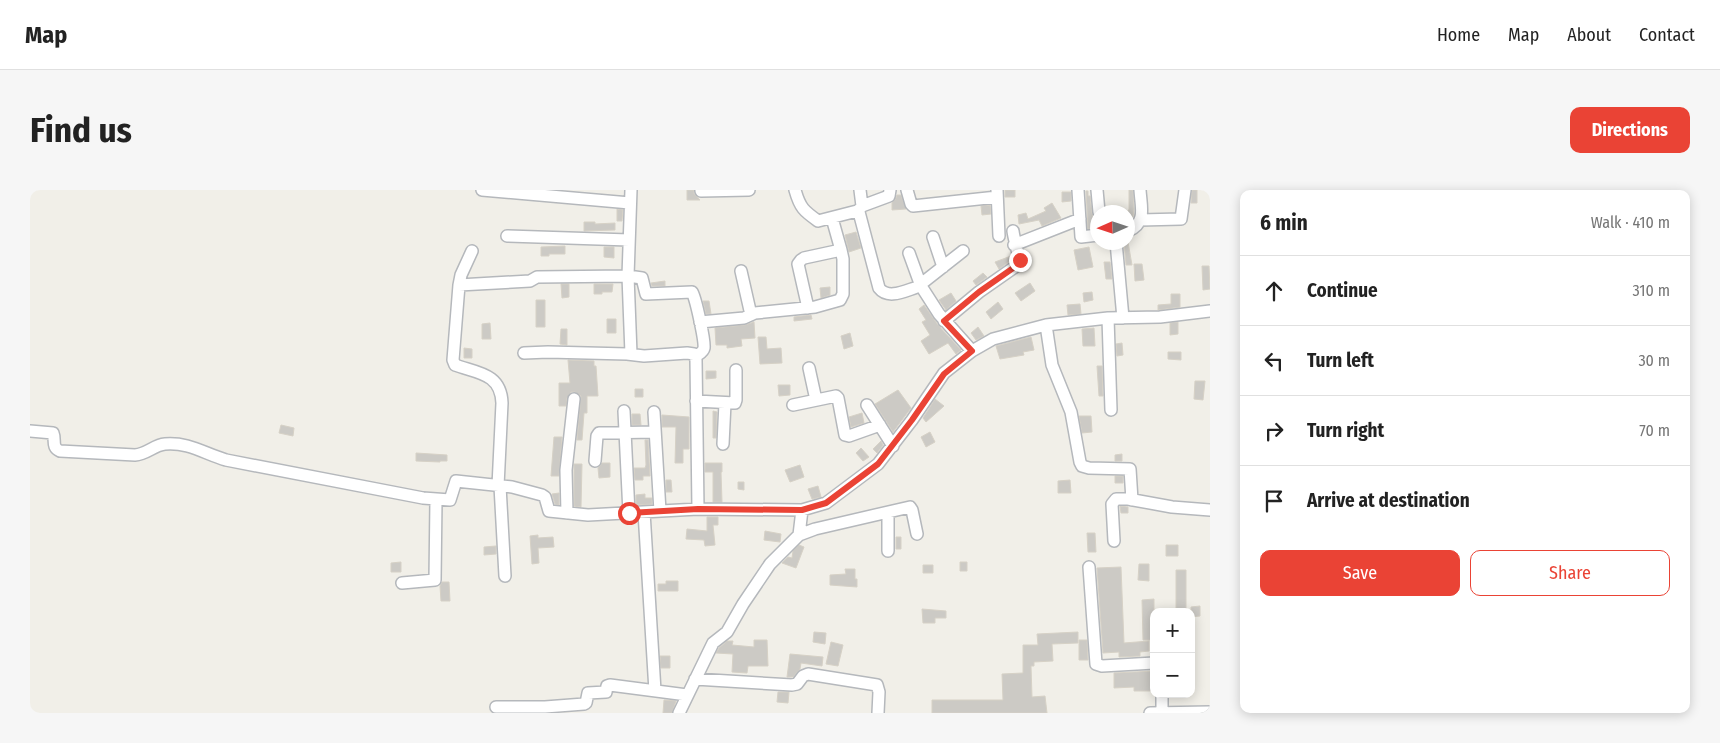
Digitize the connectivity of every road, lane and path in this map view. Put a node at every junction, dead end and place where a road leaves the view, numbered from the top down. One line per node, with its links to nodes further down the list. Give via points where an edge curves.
1 (482, 190): 14 (street)
2 (631, 190): 16 (street)
3 (723, 190): 4 (street); 13 (street)
4 (749, 190)
5 (796, 190): 19 (street, via 804,211 818,221)
6 (860, 190): 18 (street)
7 (890, 190): 18 (street, via 889,196)
8 (907, 190): 15 (street, via 913,206)
9 (1078, 190): 20 (street)
10 (1097, 190): 17 (street)
11 (1140, 190): 21 (street)
12 (1185, 190): 21 (street, via 1181,219)
13 (701, 191)
14 (538, 193): 16 (street)
15 (997, 193): 25 (street)
16 (630, 203): 28 (street)
17 (1098, 205)
18 (860, 208): 19 (street); 39 (street, via 882,292 891,294)
19 (832, 218): 30 (street)
20 (1080, 219): 26 (street, via 1081,237); 29 (street)
21 (1140, 220): 22 (street)
22 (1135, 228)
23 (1013, 231): 29 (street)
24 (507, 236): 28 (street)
25 (999, 236)
26 (1090, 236)
27 (933, 237): 35 (street)
28 (629, 240): 37 (street)
29 (1014, 245): 45 (street, via 1019,264)
30 (841, 250): 40 (street, via 843,297); 40 (street, via 799,262)
31 (963, 250): 35 (street)
32 (1117, 250): 44 (street)
33 (472, 251): 38 (street)
34 (909, 253): 39 (street)
35 (943, 267): 39 (street)
36 (741, 271): 42 (street)
37 (628, 276): 38 (street, via 537,277 530,281); 46 (street, via 642,278 646,294 692,292); 50 (street)
38 (459, 285): 70 (street, via 454,363 485,374 501,391)
39 (921, 285): 45 (street)
40 (808, 308): 42 (street)
41 (1210, 310): 44 (street)
42 (751, 315): 46 (street)
43 (1108, 318): 44 (street); 47 (street); 60 (street)
44 (1122, 318)
45 (944, 321): 48 (street)
46 (700, 322): 51 (street, via 704,349)
47 (1046, 325): 48 (street, via 999,337); 72 (street, via 1052,365 1071,412 1080,462 1089,468 1128,468 1131,471)
48 (972, 351): 68 (street, via 944,374)
49 (524, 353): 50 (street)
50 (631, 354): 51 (street, via 687,353)
51 (695, 357): 56 (street)
52 (809, 368): 55 (street)
53 (736, 370): 57 (street, via 736,402)
54 (574, 399): 80 (street, via 566,470)
55 (816, 400): 58 (street); 63 (street, via 837,397 845,435)
56 (696, 401): 57 (street); 73 (street)
57 (725, 403): 67 (street)
58 (794, 405)
59 (867, 405): 63 (street)
60 (1112, 410)
61 (624, 412): 66 (street)
62 (654, 412): 65 (street)
63 (880, 425): 68 (street)
64 (30, 431): 71 (street, via 53,433 54,446 60,451 135,455 163,445 194,447 226,460)
65 (656, 432): 66 (street); 76 (street)
66 (625, 433): 69 (street, via 599,433); 78 (street)
67 (723, 444)
68 (893, 446): 74 (street, via 878,464 830,501)
69 (595, 461)
70 (499, 486): 71 (street, via 456,481 450,500); 80 (street, via 542,495 549,510); 86 (street)
71 (436, 500): 87 (street, via 435,580)
72 (1132, 500): 75 (street); 83 (street, via 1112,501)
73 (698, 509): 74 (street); 76 (street)
74 (802, 510): 82 (street)
75 (1210, 510)
76 (660, 511): 77 (street)
77 (644, 512): 78 (street); 90 (street)
78 (629, 513): 80 (street)
79 (888, 513): 81 (street, via 910,507); 82 (street); 84 (street)
80 (567, 514)
81 (918, 534)
82 (799, 535): 89 (street, via 770,564 727,632 713,644)
83 (1114, 541)
84 (888, 551)
85 (1089, 568): 88 (street, via 1096,664)
86 (505, 576)
87 (402, 583)
88 (1150, 663)
89 (695, 679): 91 (street); 98 (street, via 792,685 808,674 877,685)
90 (655, 691): 91 (street); 94 (street, via 610,685 604,693 588,693 585,704)
91 (687, 695): 97 (street)
92 (1162, 698): 95 (street)
93 (496, 707): 94 (street)
94 (553, 710)
95 (1162, 712): 96 (street); 99 (street)
96 (1210, 712)
97 (679, 713)
98 (878, 713)
99 (1150, 713)

